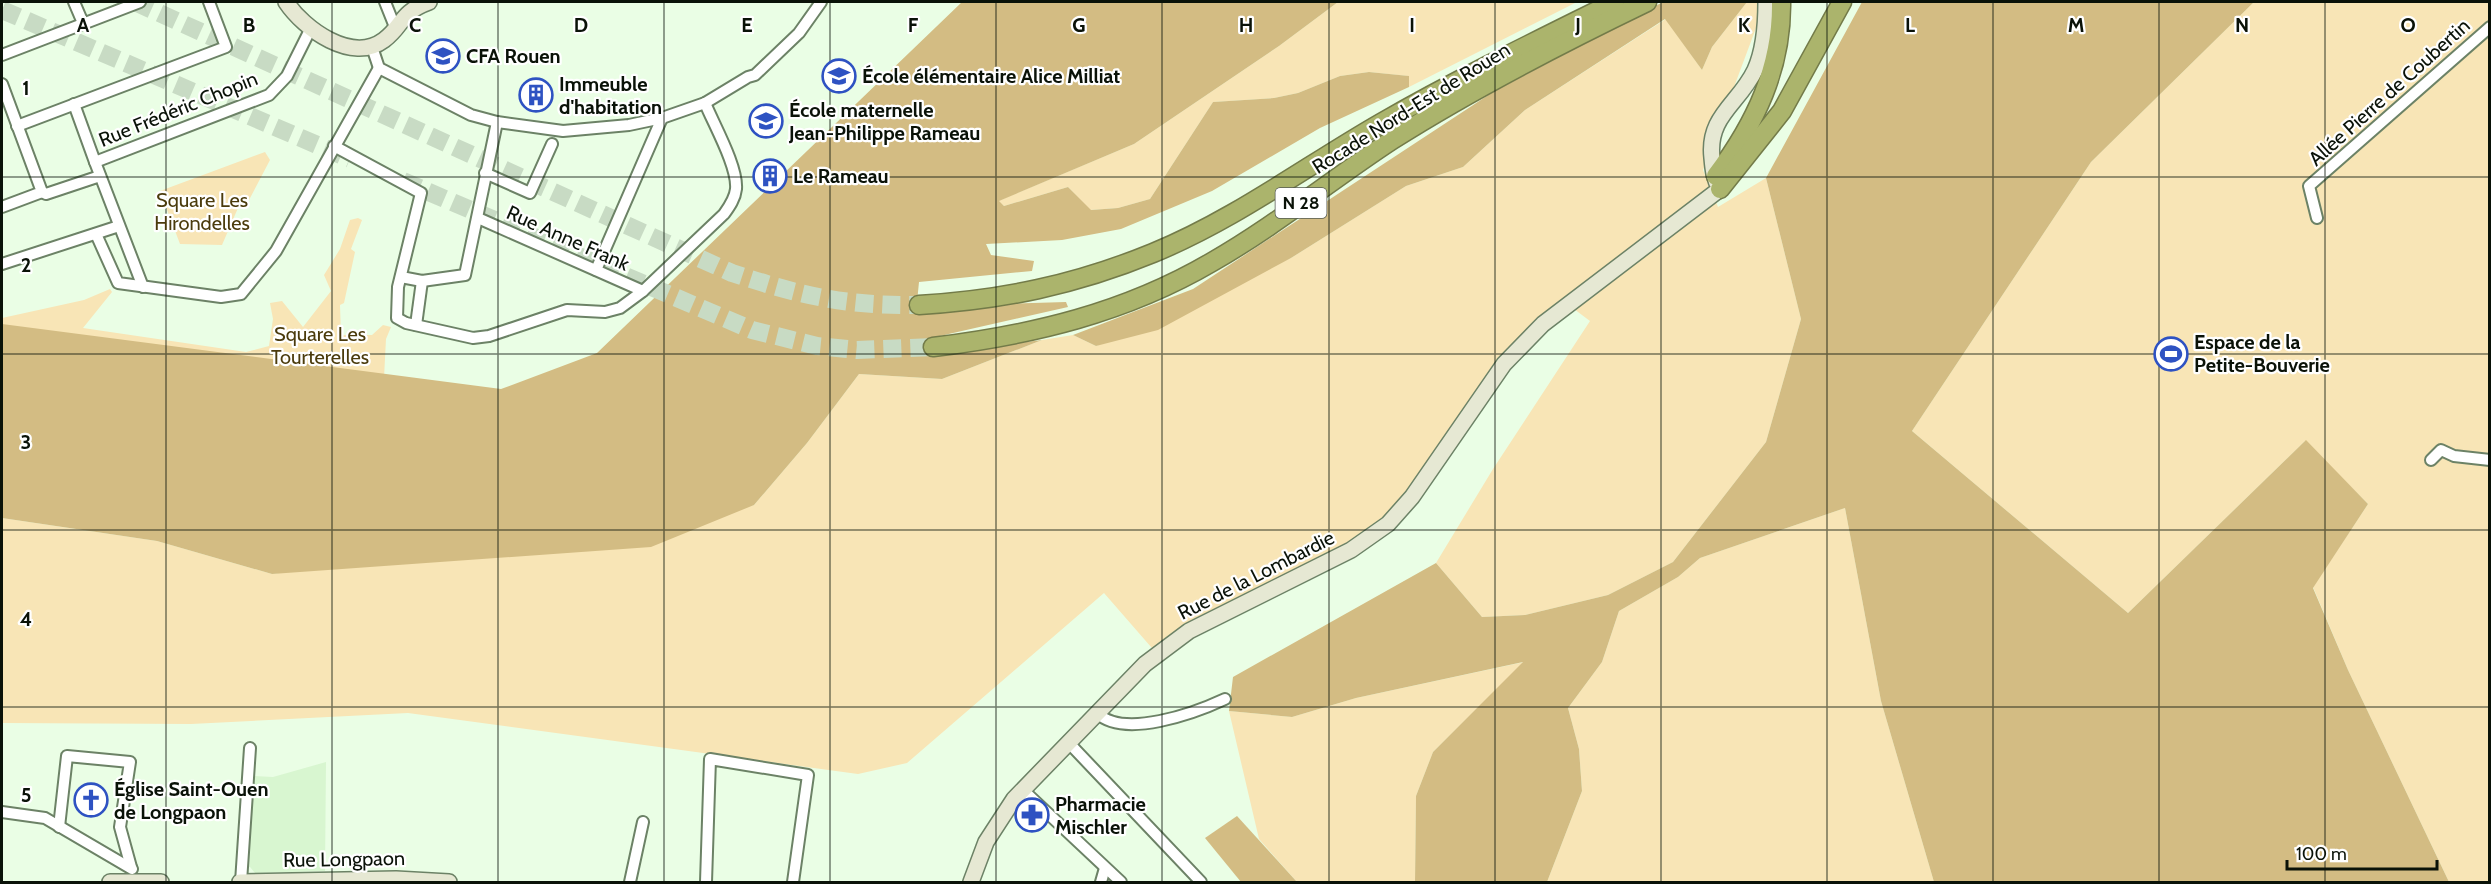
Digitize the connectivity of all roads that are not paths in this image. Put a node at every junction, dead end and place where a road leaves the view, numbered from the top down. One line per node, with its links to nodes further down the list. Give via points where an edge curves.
1 (74, 2): 13 (street)
2 (140, 2): 13 (street)
3 (209, 2): 22 (street, via 226,47)
4 (286, 2): 16 (main road)
5 (385, 2): 14 (street)
6 (429, 2): 14 (main road, via 410,10)
7 (821, 2): 21 (street, via 771,62)
8 (1615, 2): 44 (highway, Rocade Nord-Est de Rouen / N 28, via 1442,89 1238,210 1154,253 1027,293)
9 (1647, 2): 46 (highway, Rocade Nord-Est de Rouen / N 28, via 1462,98 1356,164 1250,239 1164,288 1091,317 1048,328)
10 (1766, 2): 31 (main road, via 1756,69 1713,129 1711,151)
11 (1781, 2): 31 (highway, via 1772,74 1756,115)
12 (1842, 2): 31 (highway, via 1782,111)
13 (83, 23): 18 (street)
14 (395, 27): 17 (main road, via 387,38)
15 (2490, 27): 35 (street, Allée Pierre de Coubertin, via 2309,186)
16 (311, 28): 17 (main road, via 349,47); 28 (street, Rue Frédéric Chopin, via 287,76 269,95)
17 (372, 47): 19 (street)
18 (2, 55)
19 (379, 68): 24 (street, via 453,107); 27 (street)
20 (2, 84): 25 (street)
21 (705, 103): 23 (street); 43 (street, via 734,172 733,200 724,214)
22 (74, 105): 25 (street); 28 (street, Rue Frédéric Chopin)
23 (663, 118): 24 (street, via 563,131); 39 (street)
24 (497, 122): 29 (street)
25 (17, 126): 32 (street)
26 (552, 144): 29 (street, via 530,193)
27 (334, 146): 40 (street, via 421,193); 42 (street, via 276,251 241,294 221,297)
28 (95, 162): 30 (street, Rue Frédéric Chopin)
29 (485, 173): 34 (street)
30 (100, 176): 32 (street); 36 (street, Rue Frédéric Chopin)
31 (1717, 184): 50 (main road, Rue de la Lombardie, via 1679,221 1543,324 1510,357 1413,498 1388,524 1351,550 1175,640)
32 (42, 192): 33 (street)
33 (2, 207)
34 (478, 218): 39 (street, Rue Anne Frank); 41 (street, via 465,275)
35 (2317, 218)
36 (119, 226): 37 (street); 42 (street, Rue Frédéric Chopin)
37 (96, 234): 38 (street); 42 (street, via 116,282)
38 (2, 264)
39 (596, 270): 43 (street, Rue Anne Frank)
40 (401, 278): 41 (street); 45 (street, via 397,318)
41 (422, 281): 45 (street)
42 (143, 287)
43 (643, 291): 45 (street, via 620,308 605,312 567,310 489,336 473,338)
44 (919, 305)
45 (416, 325)
46 (933, 346)
47 (2431, 460): 48 (street, via 2440,450 2454,456)
48 (2490, 460)
49 (1226, 699): 50 (street, via 1202,710 1138,724 1110,722)
50 (1097, 713): 51 (main road, Rue de la Lombardie)
51 (1068, 742): 53 (main road, Rue de la Lombardie); 69 (street)
52 (250, 748): 61 (street)
53 (1023, 790): 57 (street); 66 (main road, Rue de la Lombardie, via 992,831)
54 (2, 812): 56 (street, via 45,818)
55 (643, 822): 63 (street)
56 (59, 827): 58 (street); 58 (street, via 67,756 130,762 120,827)
57 (1105, 868): 67 (street); 68 (street)
58 (133, 874): 59 (main road); 60 (main road)
59 (110, 882)
60 (161, 882)
61 (240, 882): 62 (main road, Rue Longpaon)
62 (449, 882)
63 (630, 882)
64 (706, 882): 65 (street, via 710,759 808,776)
65 (793, 882)
66 (971, 882)
67 (1101, 882)
68 (1120, 882)
69 (1201, 882)

